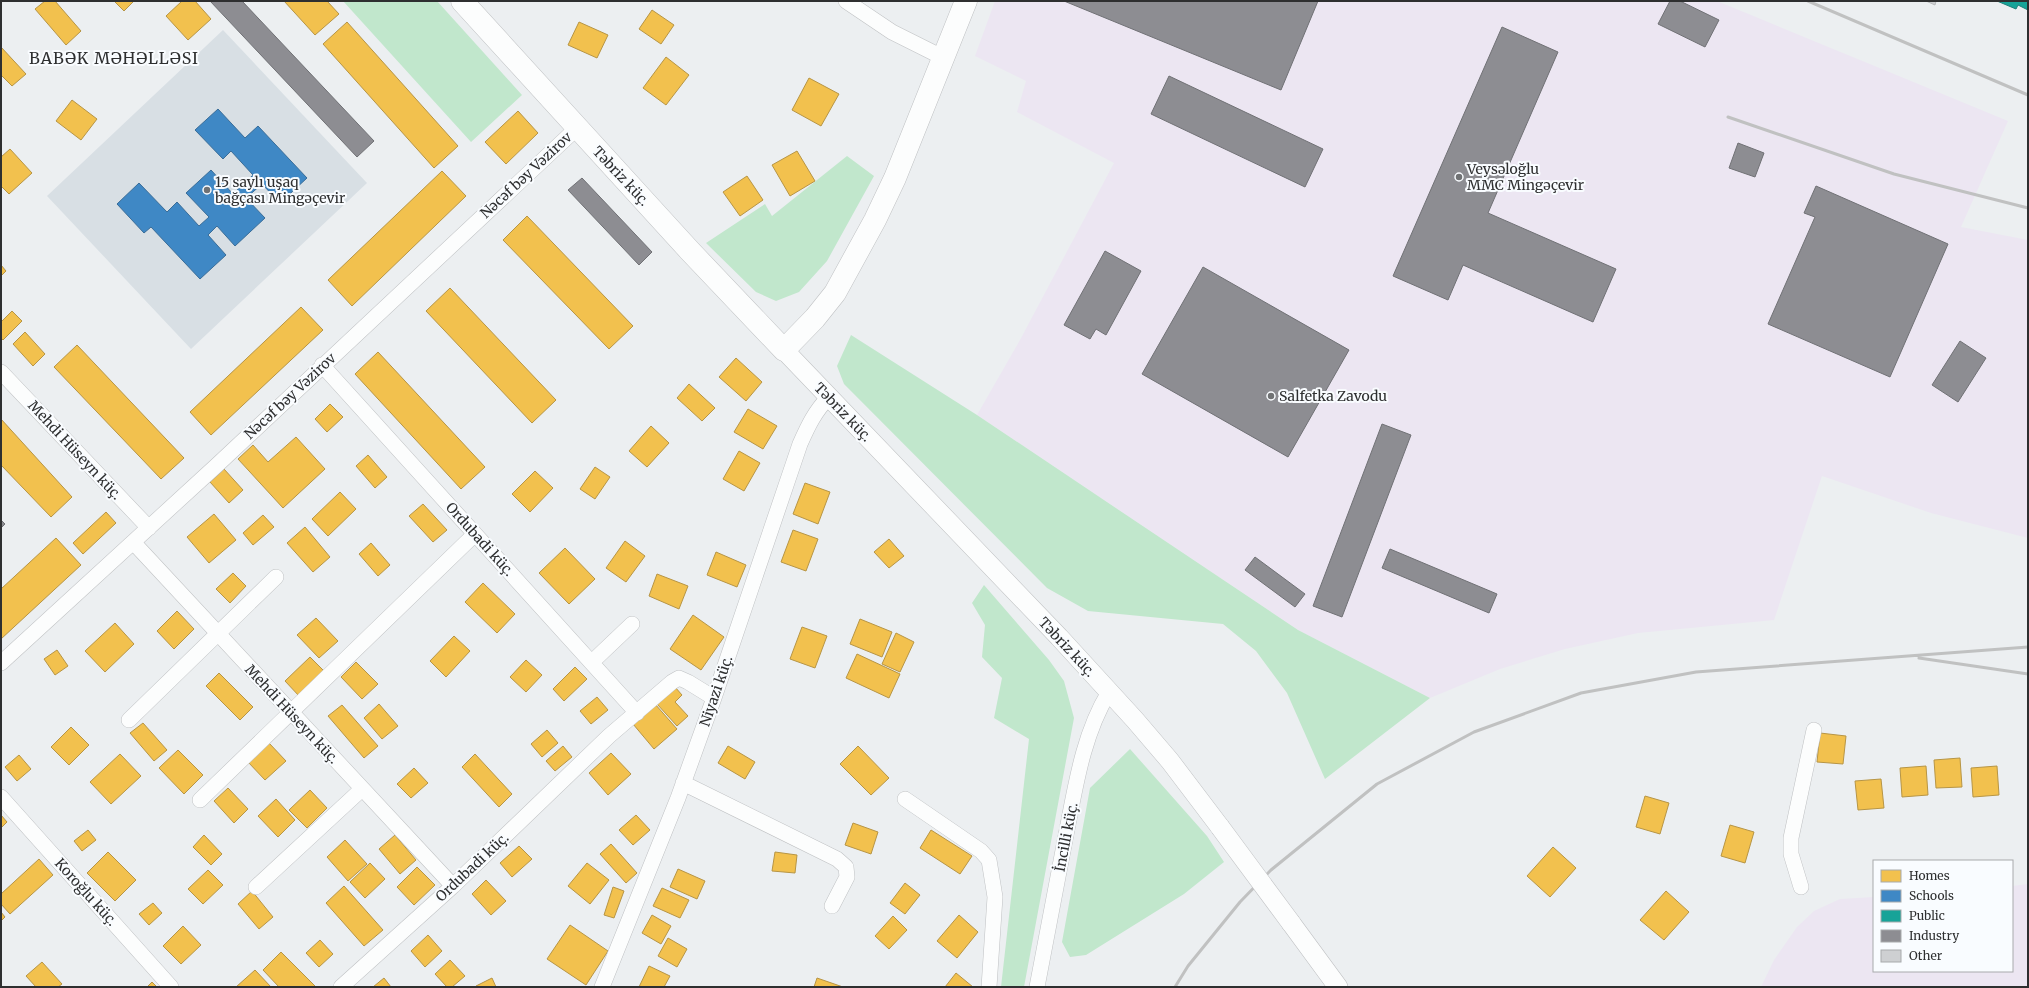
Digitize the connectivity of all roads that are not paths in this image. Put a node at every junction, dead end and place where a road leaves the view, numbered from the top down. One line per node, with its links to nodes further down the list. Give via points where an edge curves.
1 (462, 1): 5 (main road, Təbriz küç.)
2 (846, 1): 4 (street, via 892,32)
3 (966, 1): 4 (main road)
4 (944, 58): 6 (main road, via 895,178 861,247 835,293)
5 (577, 128): 6 (main road, Təbriz küç.); 7 (street, Nəcəf bəy Vəzirov)
6 (784, 350): 9 (street, Təbriz küç.)
7 (322, 365): 10 (street, Nəcəf bəy Vəzirov); 11 (street, Ordubadi küç.)
8 (1, 372): 10 (street, Mehdi Hüseyn küç.)
9 (829, 397): 18 (street, Təbriz küç.); 19 (street, Niyazi küç., via 808,424 800,444)
10 (149, 528): 12 (street, Nəcəf bəy Vəzirov)
11 (476, 534): 16 (street, Ordubadi küç.); 20 (street)
12 (133, 542): 15 (street, Mehdi Hüseyn küç.); 17 (street, Nəcəf bəy Vəzirov)
13 (276, 577): 15 (street)
14 (632, 624): 16 (street)
15 (219, 634): 20 (street, Mehdi Hüseyn küç.); 22 (street)
16 (592, 662): 21 (street, Ordubadi küç.)
17 (1, 663)
18 (1110, 692): 37 (street, İncilli küç., via 1097,711 1075,790); 38 (street, Təbriz küç., bridge, via 1170,761)
19 (714, 698): 21 (street, Ordubadi küç., via 679,678); 24 (street, Niyazi küç.)
20 (292, 713): 25 (street, Mehdi Hüseyn küç.); 28 (street)
21 (637, 713): 29 (street, Ordubadi küç., via 609,736)
22 (129, 720)
23 (1814, 730): 31 (street, via 1791,838 1791,854)
24 (683, 783): 32 (street, via 838,859 846,867 847,877); 35 (street, Niyazi küç.)
25 (362, 789): 29 (street, Mehdi Hüseyn küç.); 30 (street)
26 (1, 797): 33 (street, Koroğlu küç.)
27 (905, 799): 36 (street, via 981,851 989,860 994,897)
28 (200, 800)
29 (453, 886): 34 (street, Ordubadi küç.)
30 (256, 887)
31 (1801, 887)
32 (832, 906)
33 (171, 987)
34 (341, 987)
35 (602, 987)
36 (989, 987)
37 (1037, 987)
38 (1338, 987)

